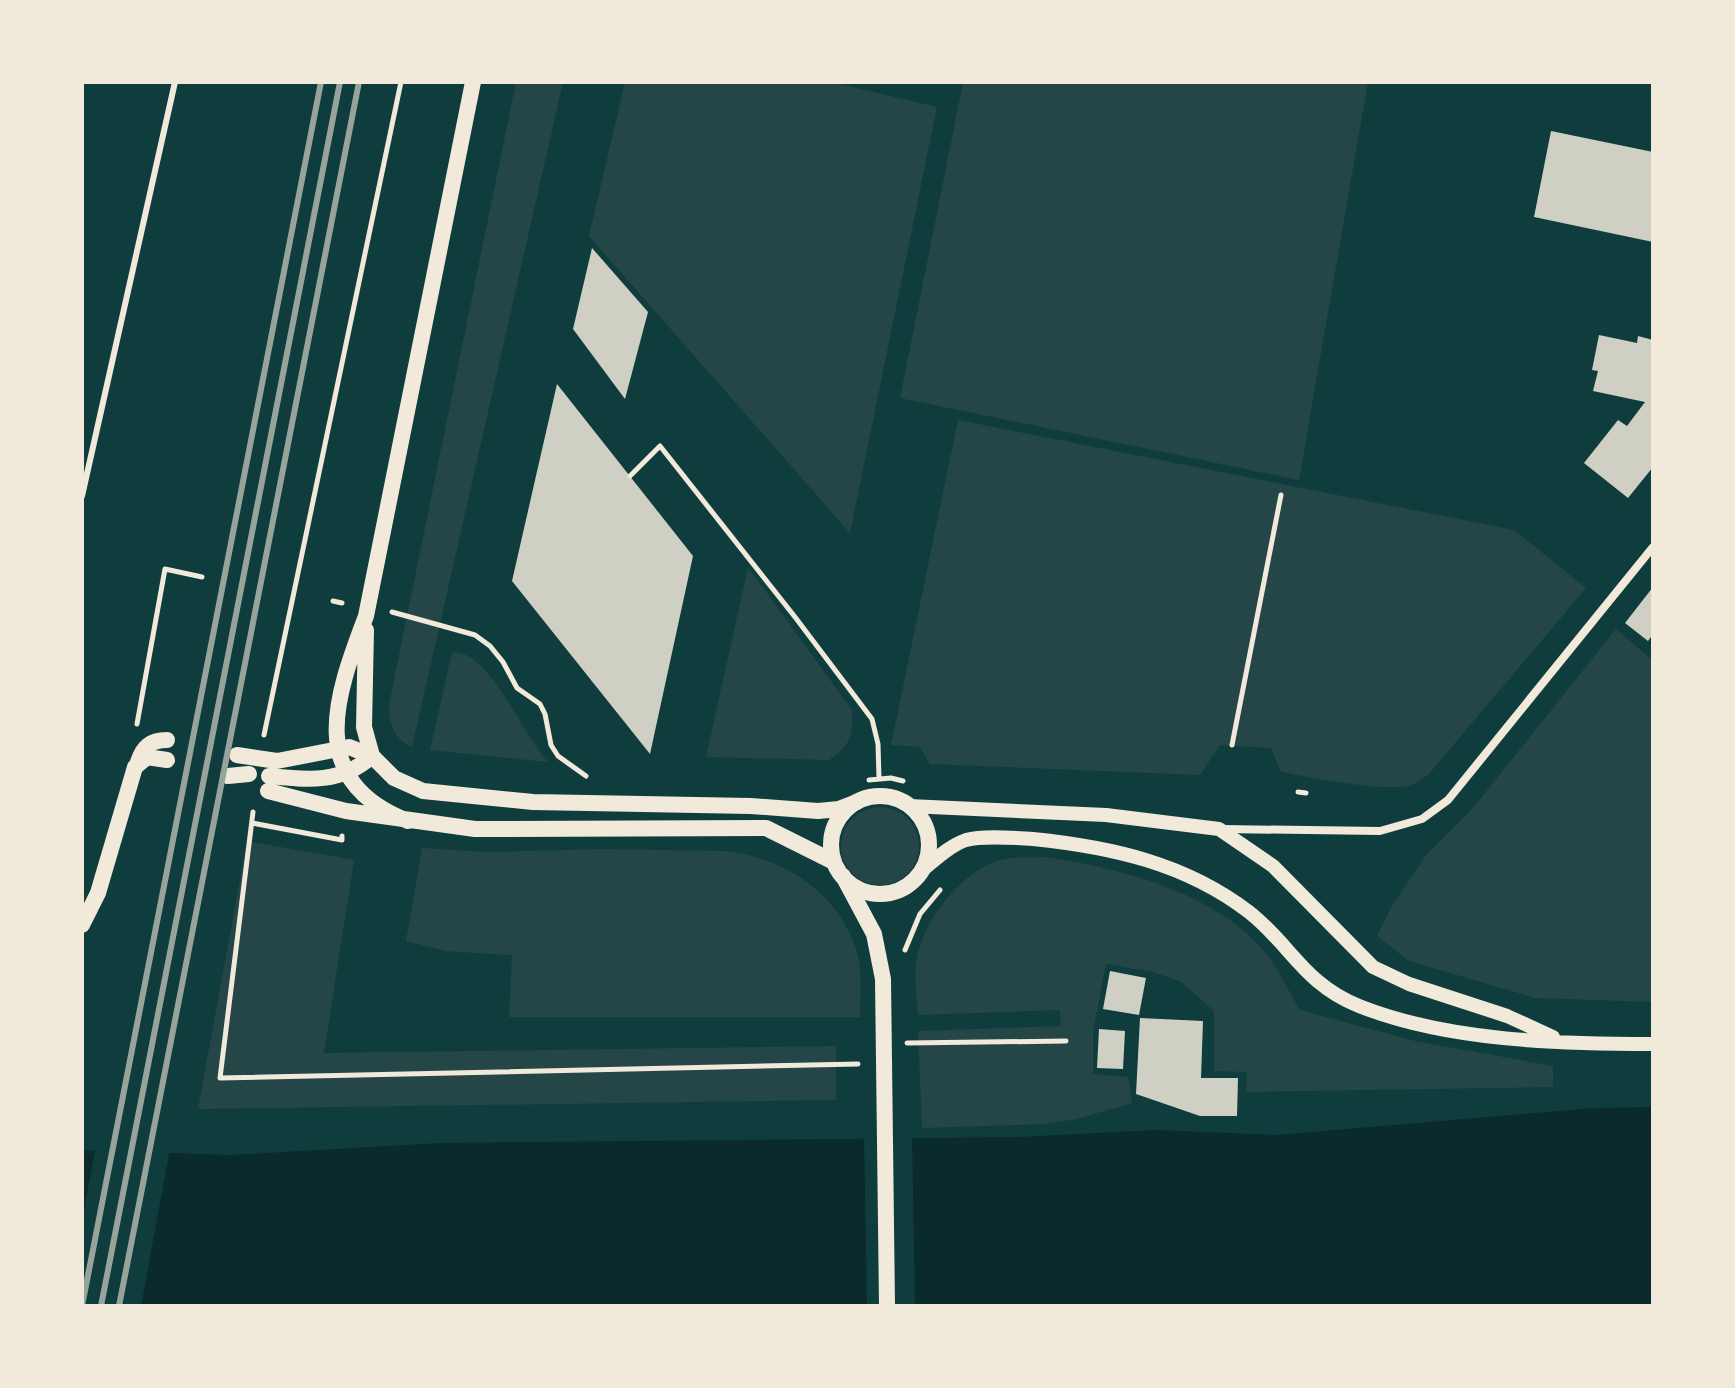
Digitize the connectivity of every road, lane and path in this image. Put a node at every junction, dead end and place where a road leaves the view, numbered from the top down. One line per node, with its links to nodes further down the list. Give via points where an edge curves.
1 (175, 82): 6 (lane)
2 (401, 82): 13 (path)
3 (473, 82): 12 (main road)
4 (630, 476): 24 (path, via 660,446 872,719)
5 (1281, 495): 15 (path)
6 (82, 496)
7 (1653, 547): 35 (street, via 1448,800 1422,819 1380,831)
8 (202, 577): 20 (path, via 165,569 133,742)
9 (333, 601): 10 (path)
10 (342, 603)
11 (391, 612): 23 (path, via 475,635 490,646 517,688 540,704 558,756)
12 (366, 616): 16 (main road, via 341,691); 18 (main road, via 364,727)
13 (266, 725)
14 (167, 740): 20 (main road, via 149,744)
15 (1232, 745)
16 (339, 749): 17 (main road, via 277,761); 18 (main road, via 349,747); 21 (main road)
17 (237, 755)
18 (372, 756): 21 (main road); 30 (main road, via 408,786 449,795 818,811)
19 (167, 760): 20 (main road, via 147,757)
20 (138, 762): 40 (main road, via 98,893)
21 (346, 772): 33 (main road, via 371,802); 33 (main road, via 318,781 268,784 346,811)
22 (228, 776): 25 (main road)
23 (589, 778)
24 (879, 778): 26 (path); 27 (path)
25 (248, 780)
26 (865, 780)
27 (912, 785)
28 (1298, 792): 29 (path)
29 (1306, 793)
30 (857, 802): 31 (main road, via 879,797); 37 (main road, via 833,830 831,847)
31 (909, 806): 35 (street, via 1106,815); 38 (main road, via 928,836)
32 (254, 809): 34 (path)
33 (408, 821): 37 (main road, via 475,829 766,828)
34 (252, 823): 36 (path); 46 (path, via 220,1078)
35 (1219, 829): 43 (street, via 1273,866 1373,967)
36 (342, 840)
37 (838, 869): 38 (main road, via 860,890 886,894 902,889); 47 (main road, via 869,921 881,963)
38 (921, 871): 43 (street, via 971,839 1013,837 1120,851 1227,897 1266,928 1309,975 1357,1005 1483,1036)
39 (945, 884): 41 (path, via 920,914)
40 (82, 925)
41 (902, 964)
42 (1066, 1041): 44 (path)
43 (1561, 1041): 45 (street)
44 (924, 1043)
45 (1653, 1044)
46 (853, 1064)
47 (887, 1306)

